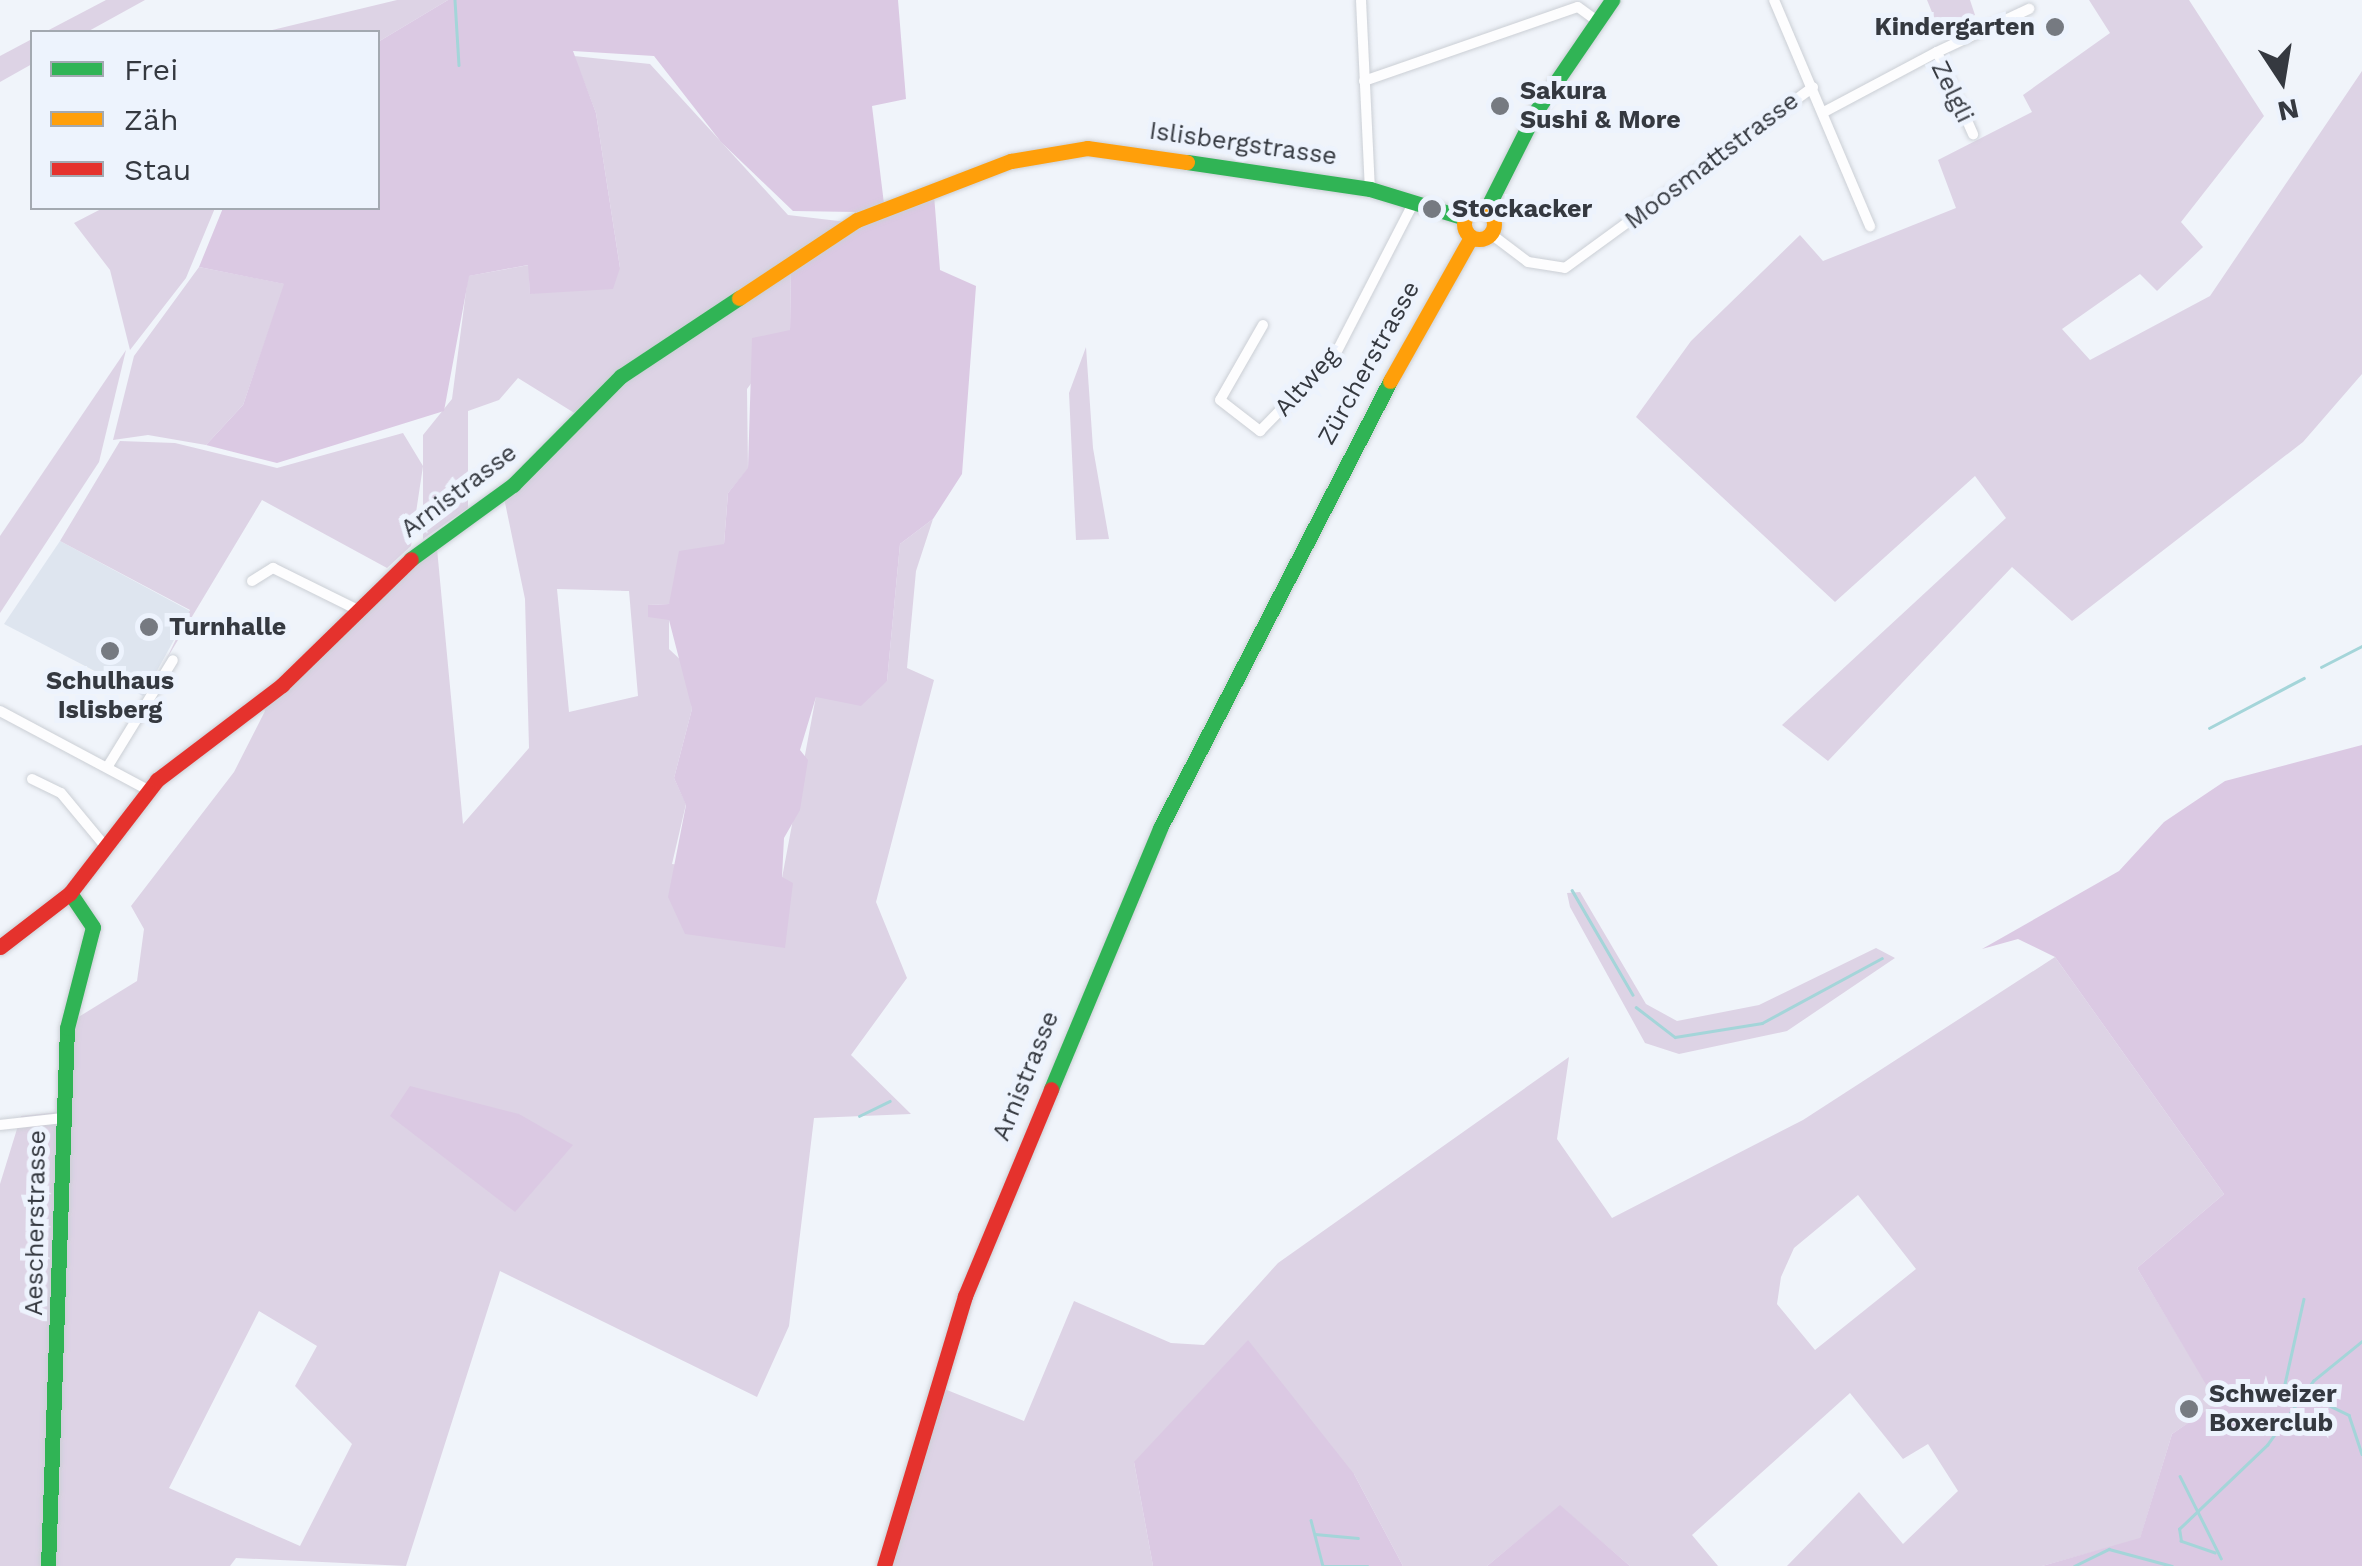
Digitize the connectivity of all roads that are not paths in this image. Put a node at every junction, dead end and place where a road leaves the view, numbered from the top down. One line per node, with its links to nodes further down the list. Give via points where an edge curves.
1 (1361, 0): 8 (street)
2 (1612, 0): 6 (street)
3 (1774, 0): 9 (street)
4 (1579, 3): 6 (street); 8 (street)
5 (2029, 9): 7 (street)
6 (1596, 20): 15 (street)
7 (1937, 52): 10 (street, Zelgli); 11 (street, Zelgli)
8 (1364, 81): 13 (street)
9 (1814, 87): 10 (street); 18 (street, Moosmattstrasse, via 1612,236 1552,269)
10 (1824, 112): 17 (street)
11 (1973, 134)
12 (1011, 160): 13 (street, Islisbergstrasse, via 1087,148); 23 (street, Arnistrasse, via 857,220 635,366 544,458 419,551)
13 (1370, 190): 14 (street, Islisbergstrasse)
14 (1414, 204): 16 (street, Islisbergstrasse); 20 (street, Altweg, via 1336,353 1260,432 1220,400)
15 (1486, 210): 16 (street); 18 (street)
16 (1465, 218): 19 (street)
17 (1870, 226)
18 (1491, 234): 19 (street)
19 (1470, 237): 21 (street, Zürcherstrasse)
20 (1263, 325)
21 (1314, 514): 35 (street, Arnistrasse, via 1160,828 1038,1108 934,1381)
22 (252, 580): 23 (street, via 273,568)
23 (361, 611): 28 (street, Arnistrasse)
24 (173, 660): 26 (street)
25 (0, 711): 26 (street)
26 (108, 766): 28 (street)
27 (32, 779): 29 (street, via 61,794)
28 (146, 789): 29 (street, Arnistrasse)
29 (106, 846): 30 (street, Arnistrasse)
30 (70, 893): 31 (street, Arnistrasse); 32 (street, Aescherstrasse, via 93,927 70,1008)
31 (0, 947)
32 (63, 1118): 33 (street); 34 (street, Aescherstrasse)
33 (0, 1125)
34 (48, 1566)
35 (884, 1566)

